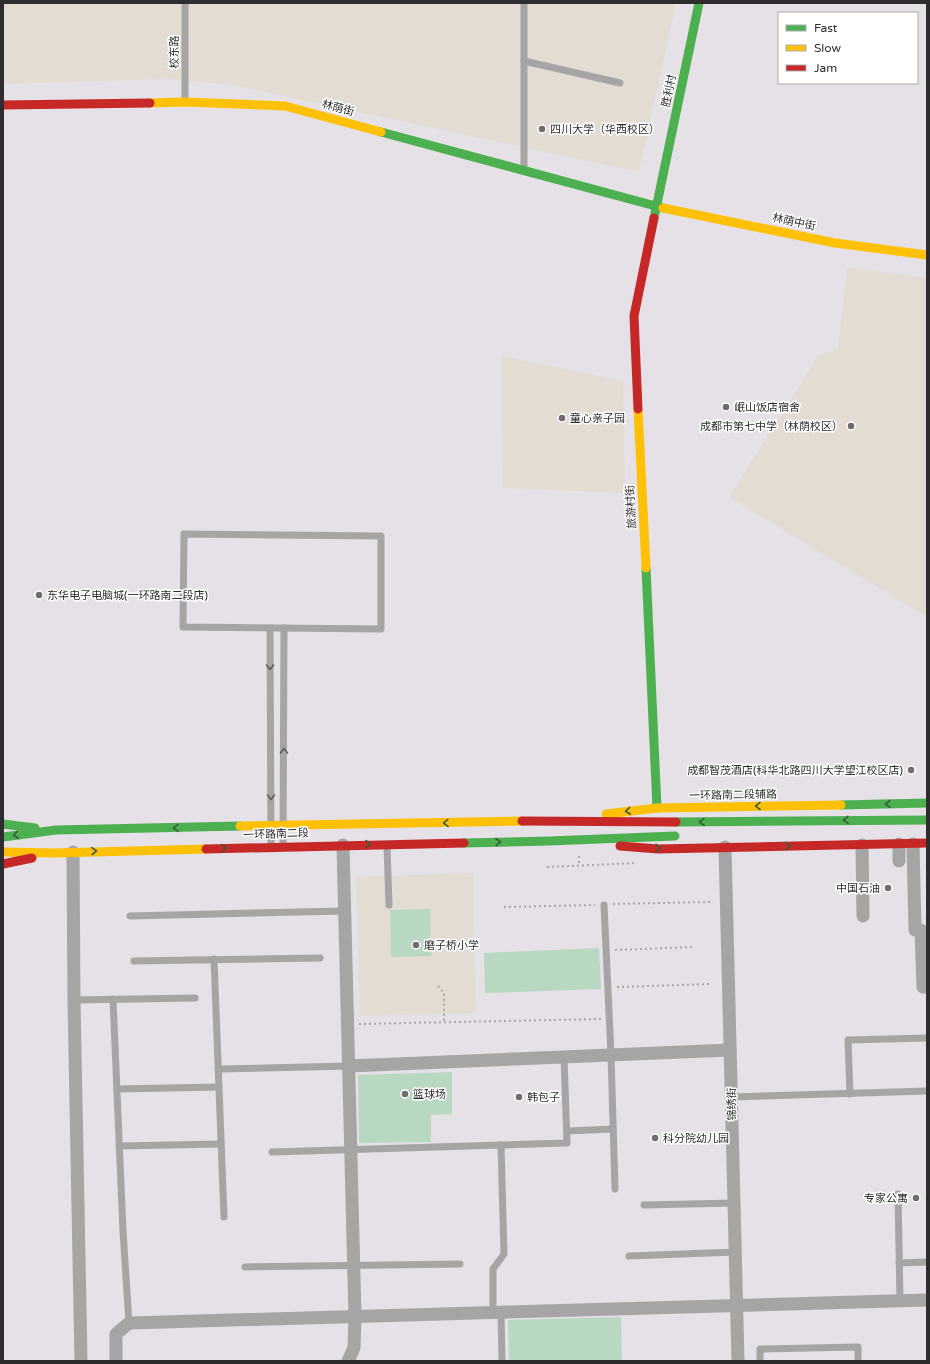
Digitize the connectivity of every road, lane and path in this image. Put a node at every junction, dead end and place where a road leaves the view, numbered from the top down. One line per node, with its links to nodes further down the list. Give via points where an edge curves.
1 (185, 3): 6 (lane, 校东路)
2 (524, 3): 4 (lane)
3 (699, 3): 9 (main road, 胜利村)
4 (524, 61): 5 (lane); 8 (lane)
5 (620, 83)
6 (185, 102): 7 (main road, 林荫街); 8 (main road, 林荫街, via 285,106)
7 (3, 105)
8 (524, 170): 9 (main road, 林荫街)
9 (658, 207): 10 (main road, 林荫中街, via 835,243); 14 (main road, 旅游村街, via 634,316)
10 (927, 255)
11 (270, 628): 12 (lane); 12 (lane, via 184,627 184,534 381,536 380,629); 19 (lane, one-way to 19)
12 (284, 628): 18 (lane, one-way to 12)
13 (927, 803): 14 (main road, 一环路南二段辅路, one-way to 14)
14 (657, 808): 16 (main road, 一环路南二段辅路, one-way to 16)
15 (927, 820): 16 (main road, one-way to 16)
16 (541, 821): 18 (main road, 一环路南二段, one-way to 18)
17 (3, 824): 21 (main road)
18 (283, 825): 19 (main road, 一环路南二段); 33 (lane)
19 (271, 826): 21 (main road, 一环路南二段, one-way to 21); 32 (lane)
20 (927, 829): 22 (main road)
21 (56, 830): 24 (main road, 一环路南二段, one-way to 24)
22 (864, 830)
23 (687, 835): 25 (main road)
24 (3, 837)
25 (549, 841): 28 (main road, 一环路南二段, one-way to 25); 34 (main road, one-way to 34, via 658,849)
26 (927, 843): 30 (main road)
27 (343, 844): 28 (main road, 一环路南二段, one-way to 28); 33 (main road, 一环路南二段); 46 (street)
28 (387, 844): 43 (lane)
29 (899, 844): 30 (main road); 31 (main road); 38 (street)
30 (913, 844): 56 (street, via 915,930 921,930 923,987)
31 (862, 845): 34 (main road, one-way to 31); 48 (street)
32 (271, 846): 33 (main road, 一环路南二段); 36 (main road, 一环路南二段, one-way to 32)
33 (283, 846)
34 (725, 847): 65 (street, 锦绣街)
35 (3, 852): 37 (main road, 一环路南二段)
36 (73, 852): 37 (main road, 一环路南二段); 60 (street)
37 (55, 853): 40 (main road)
38 (899, 861)
39 (638, 863): 41 (path)
40 (3, 864)
41 (547, 866)
42 (710, 902): 44 (path)
43 (389, 905)
44 (604, 905): 45 (path); 50 (lane)
45 (504, 907)
46 (344, 911): 47 (lane); 63 (street)
47 (130, 916)
48 (863, 916)
49 (694, 947): 50 (path)
50 (606, 950): 57 (lane)
51 (320, 958): 52 (lane)
52 (214, 959): 53 (lane); 69 (lane)
53 (134, 961)
54 (710, 984): 57 (path)
55 (438, 986): 62 (path, via 444,993)
56 (927, 987)
57 (608, 988): 61 (lane)
58 (195, 998): 59 (lane)
59 (113, 999): 60 (lane); 71 (lane)
60 (74, 1000): 100 (street)
61 (609, 1018): 62 (path); 66 (lane)
62 (444, 1022): 63 (path)
63 (348, 1024): 68 (street)
64 (927, 1038): 73 (lane, via 848,1040)
65 (730, 1050): 66 (street); 74 (street, 锦绣街)
66 (611, 1055): 67 (street); 75 (lane)
67 (564, 1057): 68 (street); 76 (lane)
68 (349, 1066): 69 (lane); 80 (street)
69 (218, 1069): 70 (lane)
70 (219, 1087): 71 (lane); 77 (lane)
71 (117, 1089): 79 (lane)
72 (927, 1091): 73 (lane)
73 (850, 1094): 74 (lane)
74 (732, 1098): 84 (street, 锦绣街)
75 (613, 1129): 76 (lane); 82 (lane)
76 (567, 1131): 78 (lane, via 567,1143)
77 (221, 1144): 79 (lane); 86 (lane)
78 (501, 1145): 80 (lane); 97 (lane, via 504,1254 494,1269)
79 (119, 1146): 99 (lane)
80 (351, 1150): 81 (lane); 92 (street)
81 (272, 1152)
82 (614, 1189)
83 (898, 1194): 90 (lane)
84 (734, 1203): 85 (lane); 87 (street, 锦绣街)
85 (644, 1206)
86 (224, 1217)
87 (736, 1252): 88 (lane); 96 (street, 锦绣街)
88 (629, 1256)
89 (927, 1262): 90 (lane)
90 (899, 1263): 94 (lane)
91 (460, 1264): 92 (lane)
92 (354, 1266): 93 (lane); 98 (street)
93 (245, 1267)
94 (900, 1300): 95 (street); 96 (street)
95 (927, 1300)
96 (737, 1306): 97 (street); 104 (street, 锦绣街)
97 (497, 1313): 98 (street); 103 (lane)
98 (355, 1317): 99 (street); 102 (street, via 354,1348)
99 (129, 1323): 101 (street, via 116,1334)
100 (80, 1361)
101 (116, 1361)
102 (348, 1361)
103 (502, 1361)
104 (738, 1361)
105 (760, 1361): 106 (lane, via 760,1349 858,1347)
106 (858, 1361)

